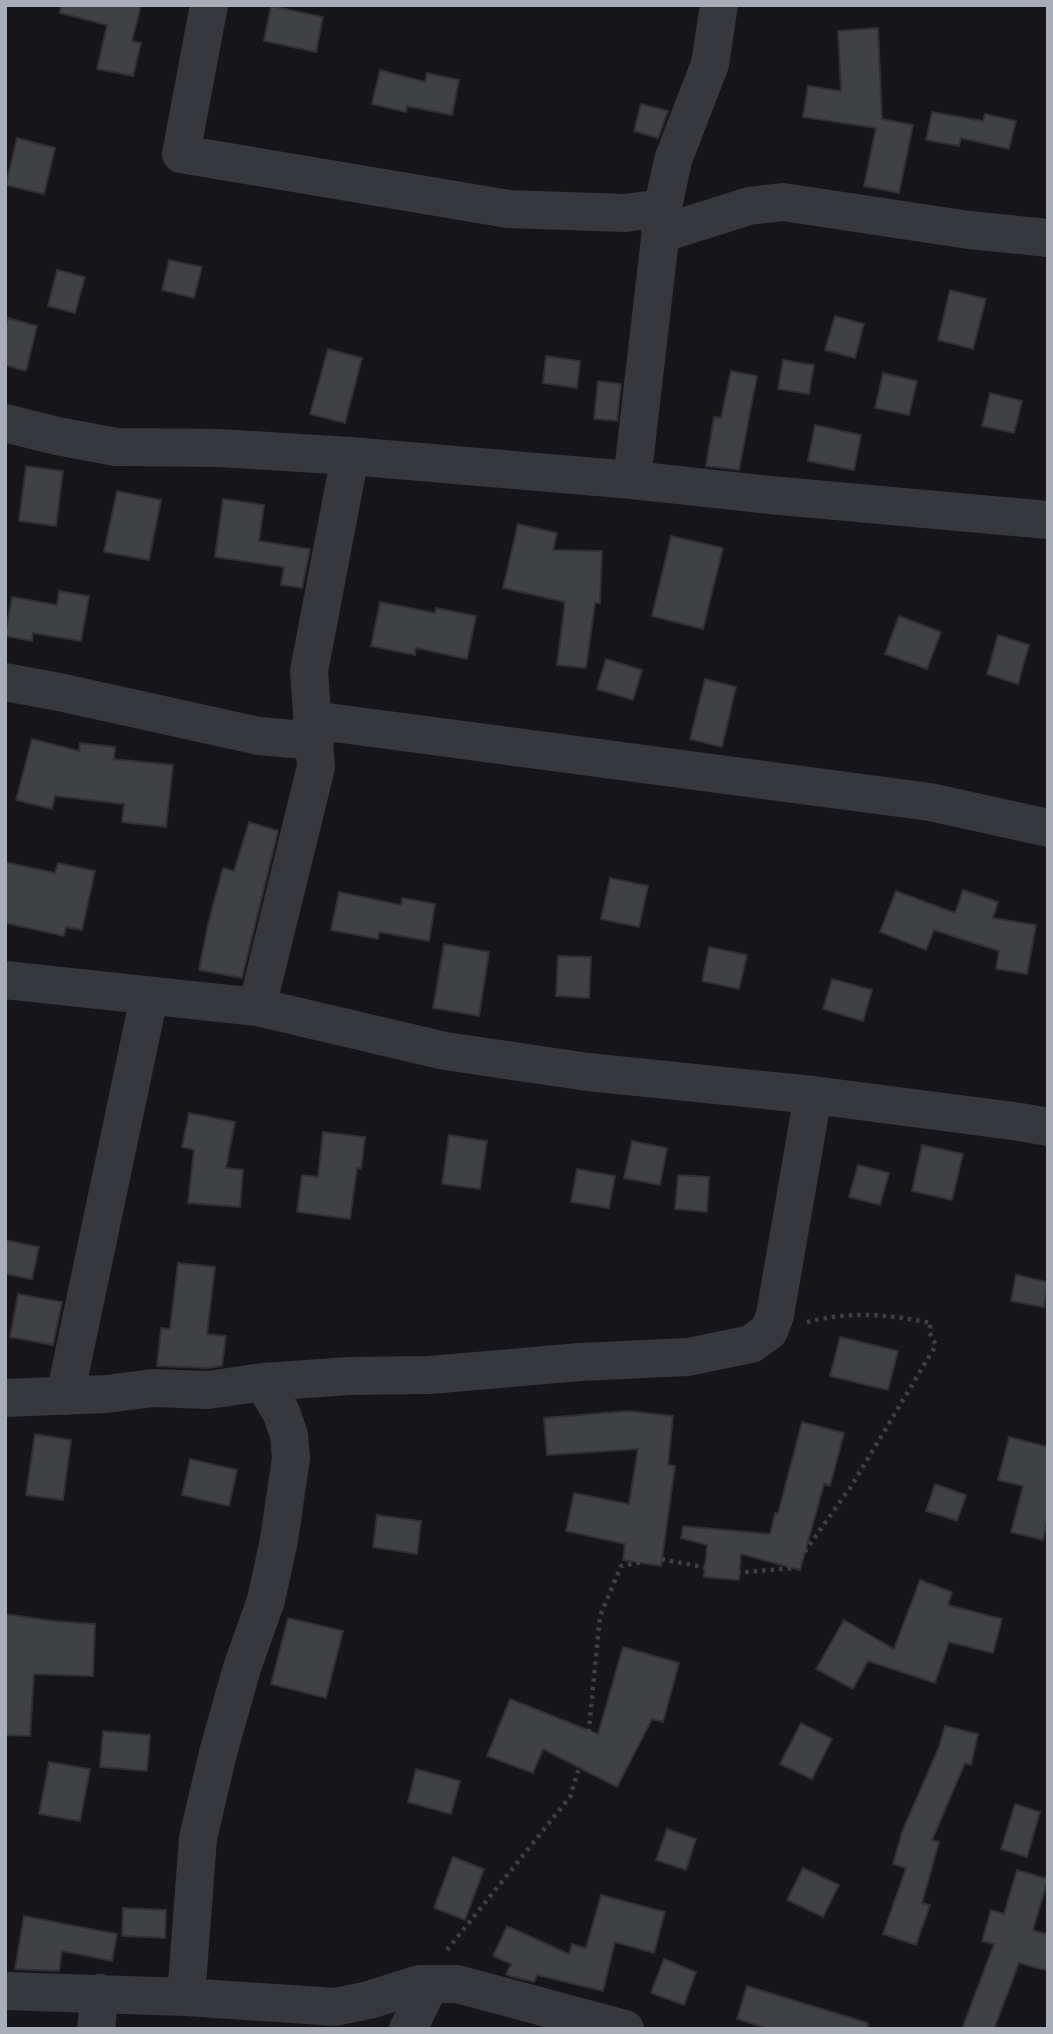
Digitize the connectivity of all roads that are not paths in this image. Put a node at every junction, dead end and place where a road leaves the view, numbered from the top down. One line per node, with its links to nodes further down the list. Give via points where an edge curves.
1 (209, 5): 3 (street, via 181,154 508,209 625,213)
2 (719, 5): 3 (street, via 710,64 673,160)
3 (661, 219): 4 (street, via 670,232 749,206 783,202); 7 (street)
4 (1048, 238)
5 (5, 423): 6 (street, via 116,447)
6 (350, 456): 7 (street); 10 (street, via 309,671)
7 (632, 480): 8 (street)
8 (1048, 520)
9 (5, 682): 10 (street, via 259,736)
10 (313, 731): 11 (street, via 930,802); 14 (street, via 316,767)
11 (1048, 828)
12 (5, 980): 13 (street)
13 (149, 997): 14 (street); 18 (street)
14 (257, 1007): 15 (street, via 444,1051 587,1072)
15 (813, 1095): 16 (street); 17 (street, via 775,1315 769,1331 751,1344 688,1357)
16 (1048, 1127)
17 (263, 1382): 18 (street, via 208,1390 154,1388); 22 (street, via 281,1412 291,1458 267,1600 242,1668 198,1838)
18 (65, 1396): 19 (street)
19 (5, 1398)
20 (425, 1984): 23 (street); 27 (street); 28 (street, via 457,1984)
21 (5, 1991): 24 (street, via 64,1994)
22 (186, 1997): 24 (street); 25 (street)
23 (335, 2007): 25 (street); 26 (street)
24 (98, 2011)
25 (262, 2015)
26 (378, 2029)
27 (408, 2029)
28 (625, 2029)

